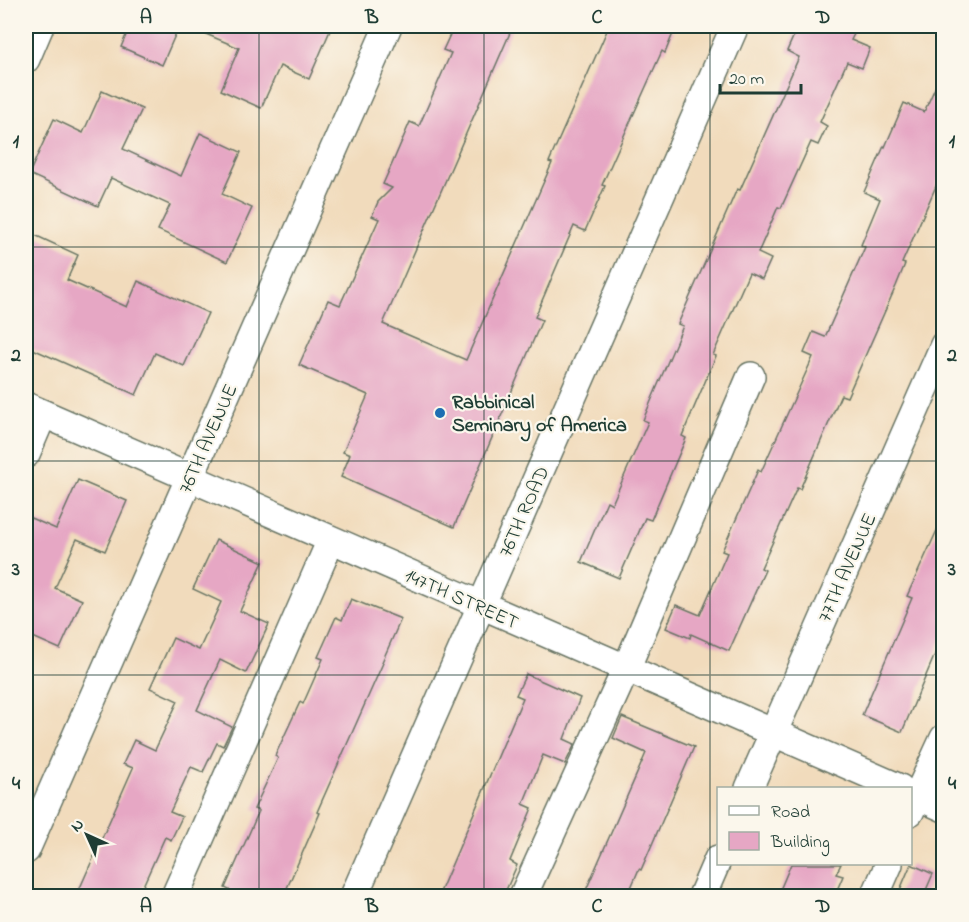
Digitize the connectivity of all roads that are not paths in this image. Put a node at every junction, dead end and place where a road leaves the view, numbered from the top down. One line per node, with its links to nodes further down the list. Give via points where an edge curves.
1 (40, 26): 4 (street)
2 (388, 26): 9 (street, 76TH AVENUE)
3 (735, 26): 11 (street, 76TH ROAD)
4 (26, 59)
5 (944, 345): 13 (street, 77TH AVENUE)
6 (751, 376): 12 (street)
7 (34, 410): 8 (street); 9 (street, 147TH STREET)
8 (26, 454)
9 (190, 478): 10 (street, 147TH STREET); 20 (street, 76TH AVENUE)
10 (331, 540): 11 (street, 147TH STREET); 23 (street)
11 (482, 606): 12 (street, 147TH STREET); 24 (street, 76TH ROAD)
12 (626, 669): 13 (street, 147TH STREET); 25 (street)
13 (773, 734): 15 (street, 77TH AVENUE); 16 (street, 147TH STREET)
14 (944, 738): 17 (street)
15 (750, 787)
16 (886, 787)
17 (912, 793)
18 (912, 799): 19 (street, 147TH STREET)
19 (944, 808)
20 (26, 850)
21 (717, 861): 26 (street)
22 (889, 865): 27 (street)
23 (175, 897)
24 (354, 897)
25 (523, 897)
26 (702, 897)
27 (875, 897)

